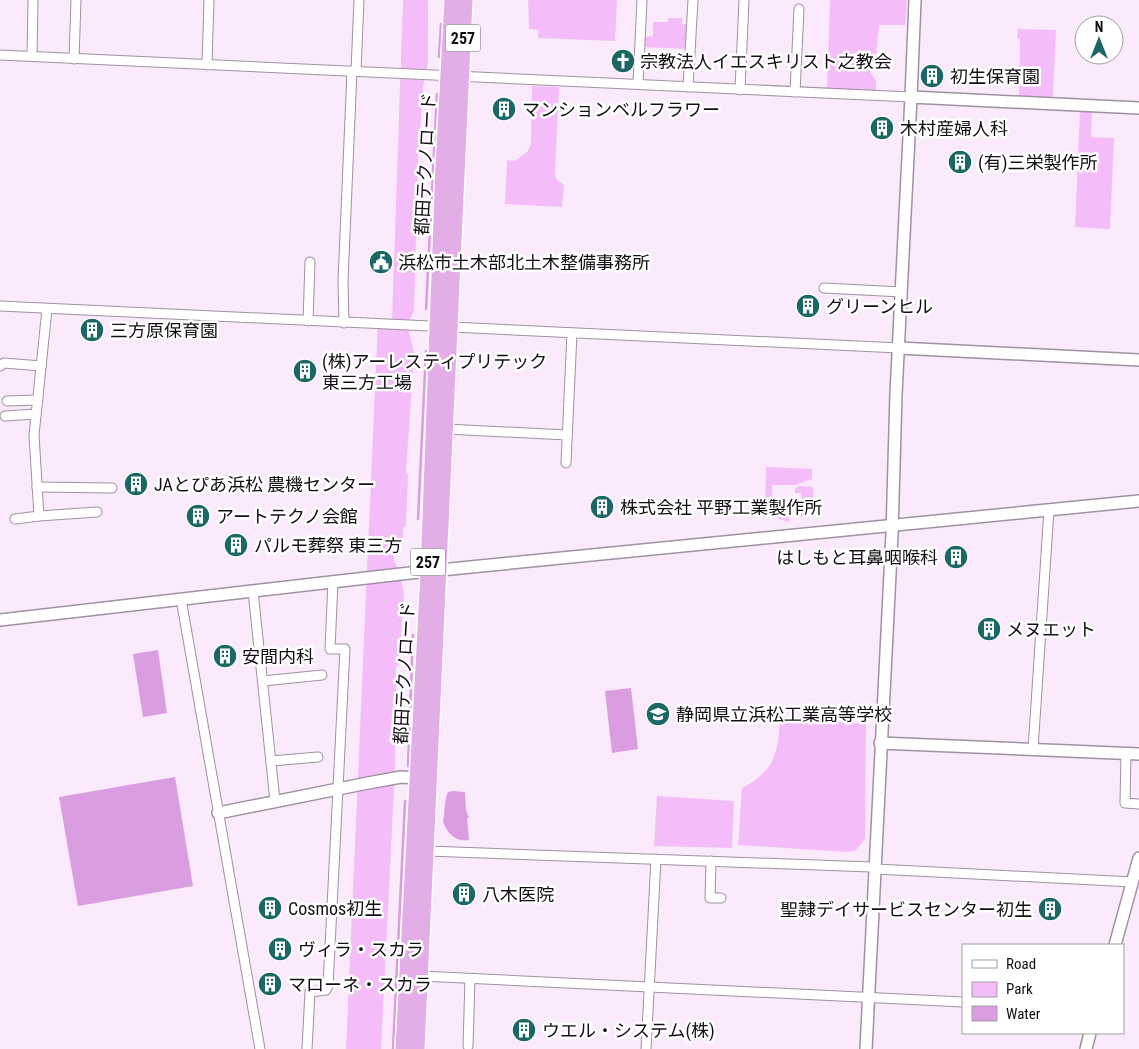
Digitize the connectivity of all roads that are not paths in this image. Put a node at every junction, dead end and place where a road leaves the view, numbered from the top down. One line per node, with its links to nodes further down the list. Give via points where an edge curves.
1 (34, 0): 13 (street)
2 (76, 0): 14 (street)
3 (210, 0): 15 (street)
4 (359, 0): 16 (street)
5 (452, 0): 17 (highway, 都田テクノロード / 257)
6 (465, 0): 17 (highway, 都田テクノロード / 257)
7 (642, 0): 18 (street)
8 (693, 0): 19 (street)
9 (744, 0): 20 (street)
10 (915, 0): 22 (street)
11 (799, 9): 21 (street)
12 (0, 55): 13 (street)
13 (32, 56): 14 (street)
14 (74, 58): 15 (street)
15 (207, 65): 16 (street)
16 (354, 71): 17 (street); 30 (street, via 343,281)
17 (455, 76): 18 (street); 31 (highway, 都田テクノロード / 257)
18 (638, 84): 19 (street)
19 (688, 87): 20 (street)
20 (740, 90): 21 (street)
21 (794, 92): 22 (street)
22 (911, 96): 23 (street); 26 (street)
23 (1139, 108)
24 (310, 262): 29 (street)
25 (824, 288): 26 (street)
26 (902, 292): 33 (street)
27 (0, 306): 28 (street)
28 (47, 309): 29 (street); 36 (street)
29 (308, 321): 30 (street)
30 (344, 323): 31 (street)
31 (443, 328): 32 (street); 41 (highway, 都田テクノロード / 257); 52 (highway, 都田テクノロード / 257)
32 (572, 333): 33 (street); 42 (street)
33 (899, 348): 34 (street); 51 (street)
34 (1139, 360)
35 (0, 366): 36 (street, via 4,363)
36 (41, 366): 37 (street)
37 (38, 400): 38 (street); 39 (street)
38 (7, 401)
39 (36, 414): 40 (street); 44 (street)
40 (5, 416)
41 (446, 429): 42 (street); 52 (highway, 都田テクノロード / 257)
42 (566, 435): 43 (street)
43 (566, 463)
44 (36, 487): 45 (street); 49 (street)
45 (112, 488)
46 (1139, 500): 47 (street)
47 (1049, 510): 51 (street); 60 (street)
48 (97, 512): 49 (street)
49 (39, 516): 50 (street)
50 (16, 519)
51 (892, 525): 52 (street); 59 (street)
52 (433, 572): 53 (street); 65 (highway, 都田テクノロード / 257); 70 (highway, 都田テクノロード / 257)
53 (333, 582): 54 (street); 66 (street, via 330,649 345,649)
54 (252, 591): 55 (street); 58 (street)
55 (181, 599): 56 (street); 69 (street)
56 (0, 620)
57 (322, 676): 58 (street)
58 (263, 681): 64 (street)
59 (880, 742): 60 (street); 74 (street)
60 (1033, 748): 61 (street)
61 (1126, 754): 62 (street); 68 (street, via 1125,803)
62 (1139, 754)
63 (318, 757): 64 (street)
64 (271, 761): 67 (street)
65 (417, 778): 66 (street, via 401,777); 87 (highway, 都田テクノロード / 257)
66 (338, 788): 67 (street); 86 (street, via 328,986 326,990 310,992)
67 (275, 801): 69 (street)
68 (1139, 804)
69 (218, 813): 85 (street)
70 (427, 851): 72 (street); 78 (highway, 都田テクノロード / 257)
71 (1139, 858): 75 (street)
72 (656, 859): 73 (street); 80 (street)
73 (711, 861): 74 (street); 76 (street, via 710,898)
74 (876, 869): 75 (street); 81 (street)
75 (1132, 882): 77 (street)
76 (720, 898)
77 (1115, 944)
78 (421, 976): 79 (street); 88 (highway, 都田テクノロード / 257)
79 (470, 978): 80 (street); 84 (street)
80 (649, 987): 81 (street); 89 (street)
81 (868, 998): 82 (street); 90 (street)
82 (962, 1002)
83 (1090, 1034): 91 (street)
84 (468, 1046)
85 (260, 1049)
86 (307, 1049)
87 (403, 1049)
88 (417, 1049)
89 (646, 1049)
90 (866, 1049)
91 (1086, 1049)

